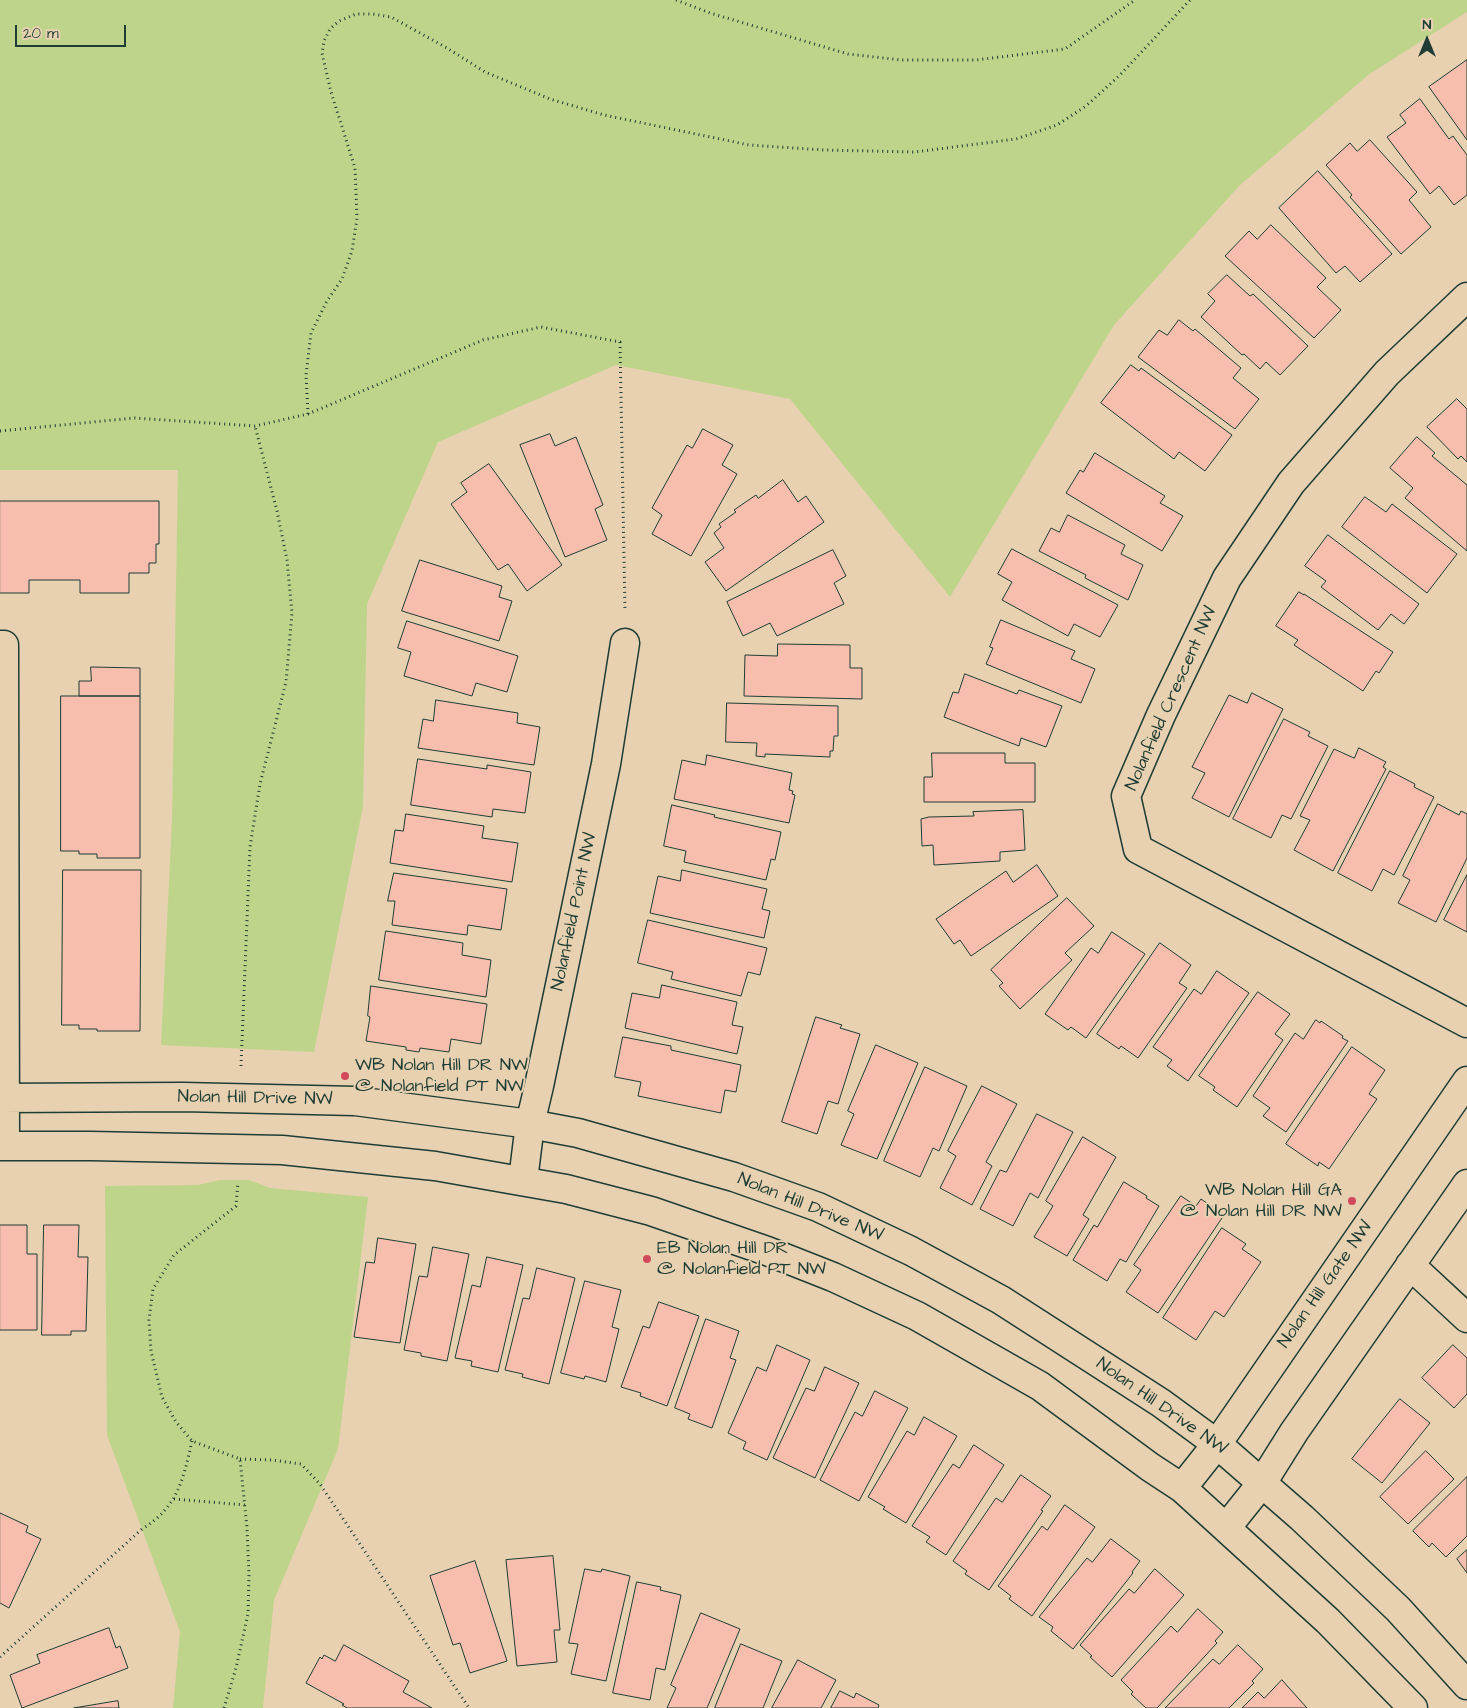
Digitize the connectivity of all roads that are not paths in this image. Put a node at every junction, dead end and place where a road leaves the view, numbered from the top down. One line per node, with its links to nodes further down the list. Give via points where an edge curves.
1 (1467, 298): 4 (street, Nolanfield Crescent NW, via 1387,373 1291,483 1227,578 1126,796 1138,849)
2 (625, 643): 7 (street, Nolanfield Point NW, via 606,764)
3 (0, 645): 6 (street, via 4,645)
4 (1467, 1023)
5 (1467, 1081): 13 (street, Nolan Hill Gate NW)
6 (2, 1098): 7 (street, Nolan Hill Drive NW, via 183,1097 355,1101); 8 (street)
7 (530, 1124): 9 (street, Nolanfield Point NW); 13 (street, Nolan Hill Drive NW, via 578,1133 734,1177 818,1207 911,1250 1001,1300 1161,1403)
8 (2, 1146): 9 (street, via 282,1150 434,1166)
9 (523, 1180): 15 (street, via 651,1210 767,1250 917,1316 1040,1386)
10 (1467, 1184): 11 (street)
11 (1410, 1265): 12 (street); 14 (street)
12 (1467, 1318)
13 (1216, 1444): 14 (street, Nolan Hill Drive NW); 15 (street, Nolan Hill Gate NW)
14 (1262, 1483): 16 (street); 17 (street, Nolan Hill Drive NW, via 1398,1609)
15 (1182, 1488): 16 (street)
16 (1226, 1528): 18 (street, via 1328,1620)
17 (1467, 1685)
18 (1413, 1708)

